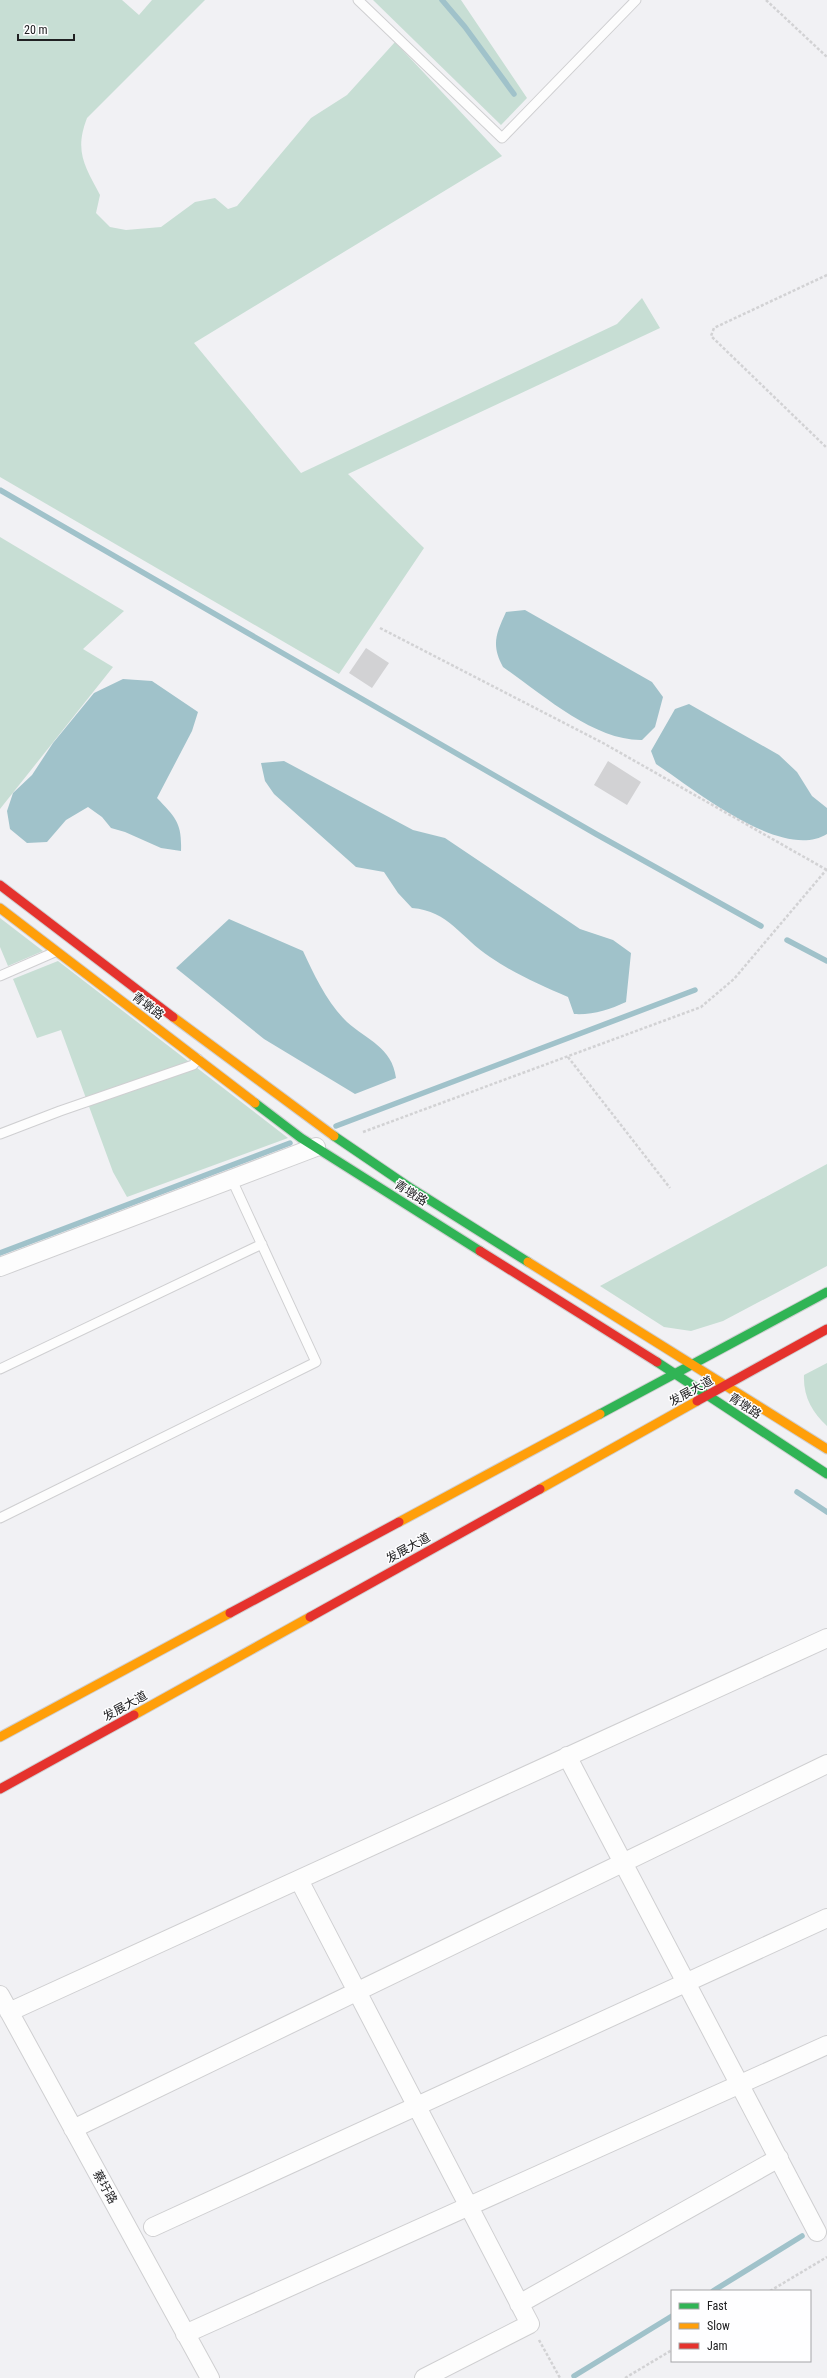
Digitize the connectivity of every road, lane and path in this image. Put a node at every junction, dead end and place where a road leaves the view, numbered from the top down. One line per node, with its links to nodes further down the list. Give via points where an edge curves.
1 (358, 0): 2 (lane, via 502,138)
2 (636, 0)
3 (766, 0): 4 (path)
4 (827, 57)
5 (827, 275): 6 (path, via 714,328 711,336)
6 (827, 448)
7 (380, 628): 8 (path, via 603,743)
8 (827, 869): 14 (path, via 734,979 701,1007)
9 (0, 885): 11 (main road, 青墩路)
10 (0, 908): 12 (main road, 青墩路)
11 (76, 942): 12 (lane); 17 (main road, 青墩路, via 303,1116)
12 (56, 951): 13 (lane); 15 (main road, 青墩路)
13 (0, 976)
14 (568, 1057): 17 (path); 20 (path)
15 (198, 1059): 16 (lane, via 193,1065); 18 (main road, 青墩路)
16 (0, 1134)
17 (341, 1141): 25 (main road, 青墩路, via 409,1187)
18 (316, 1147): 19 (street); 27 (main road, 青墩路)
19 (232, 1180): 21 (lane); 22 (street)
20 (670, 1188)
21 (262, 1244): 26 (lane); 32 (lane, via 316,1362)
22 (0, 1267)
23 (827, 1292): 25 (main road, 发展大道)
24 (827, 1329): 28 (main road, 发展大道)
25 (694, 1365): 27 (main road, 发展大道); 28 (main road, 青墩路)
26 (0, 1369)
27 (677, 1375): 29 (main road, 青墩路); 34 (main road, 发展大道)
28 (727, 1385): 29 (main road, 发展大道); 30 (main road, 青墩路)
29 (708, 1395): 31 (main road, 青墩路); 37 (main road, 发展大道)
30 (827, 1449)
31 (827, 1474)
32 (0, 1518)
33 (827, 1638): 35 (street)
34 (0, 1737)
35 (567, 1756): 38 (street); 39 (street)
36 (827, 1764): 38 (street)
37 (0, 1789)
38 (624, 1863): 41 (street); 42 (street)
39 (299, 1880): 42 (street); 44 (street)
40 (827, 1918): 41 (street)
41 (686, 1982): 46 (street); 47 (street)
42 (357, 1992): 47 (street); 48 (street)
43 (0, 1995): 44 (street, 蔡圩路)
44 (9, 2012): 48 (street, 蔡圩路)
45 (827, 2045): 46 (street)
46 (740, 2084): 49 (street); 50 (street)
47 (416, 2106): 50 (street); 51 (street)
48 (73, 2129): 57 (street, 蔡圩路)
49 (779, 2158): 52 (street); 55 (street)
50 (468, 2207): 55 (street); 57 (street)
51 (153, 2227)
52 (817, 2232)
53 (827, 2257): 54 (path)
54 (772, 2290)
55 (519, 2304): 56 (street)
56 (530, 2324): 60 (street); 61 (path)
57 (185, 2334): 59 (street, 蔡圩路)
58 (671, 2351): 62 (path)
59 (210, 2378)
60 (424, 2378)
61 (560, 2378)
62 (625, 2378)

